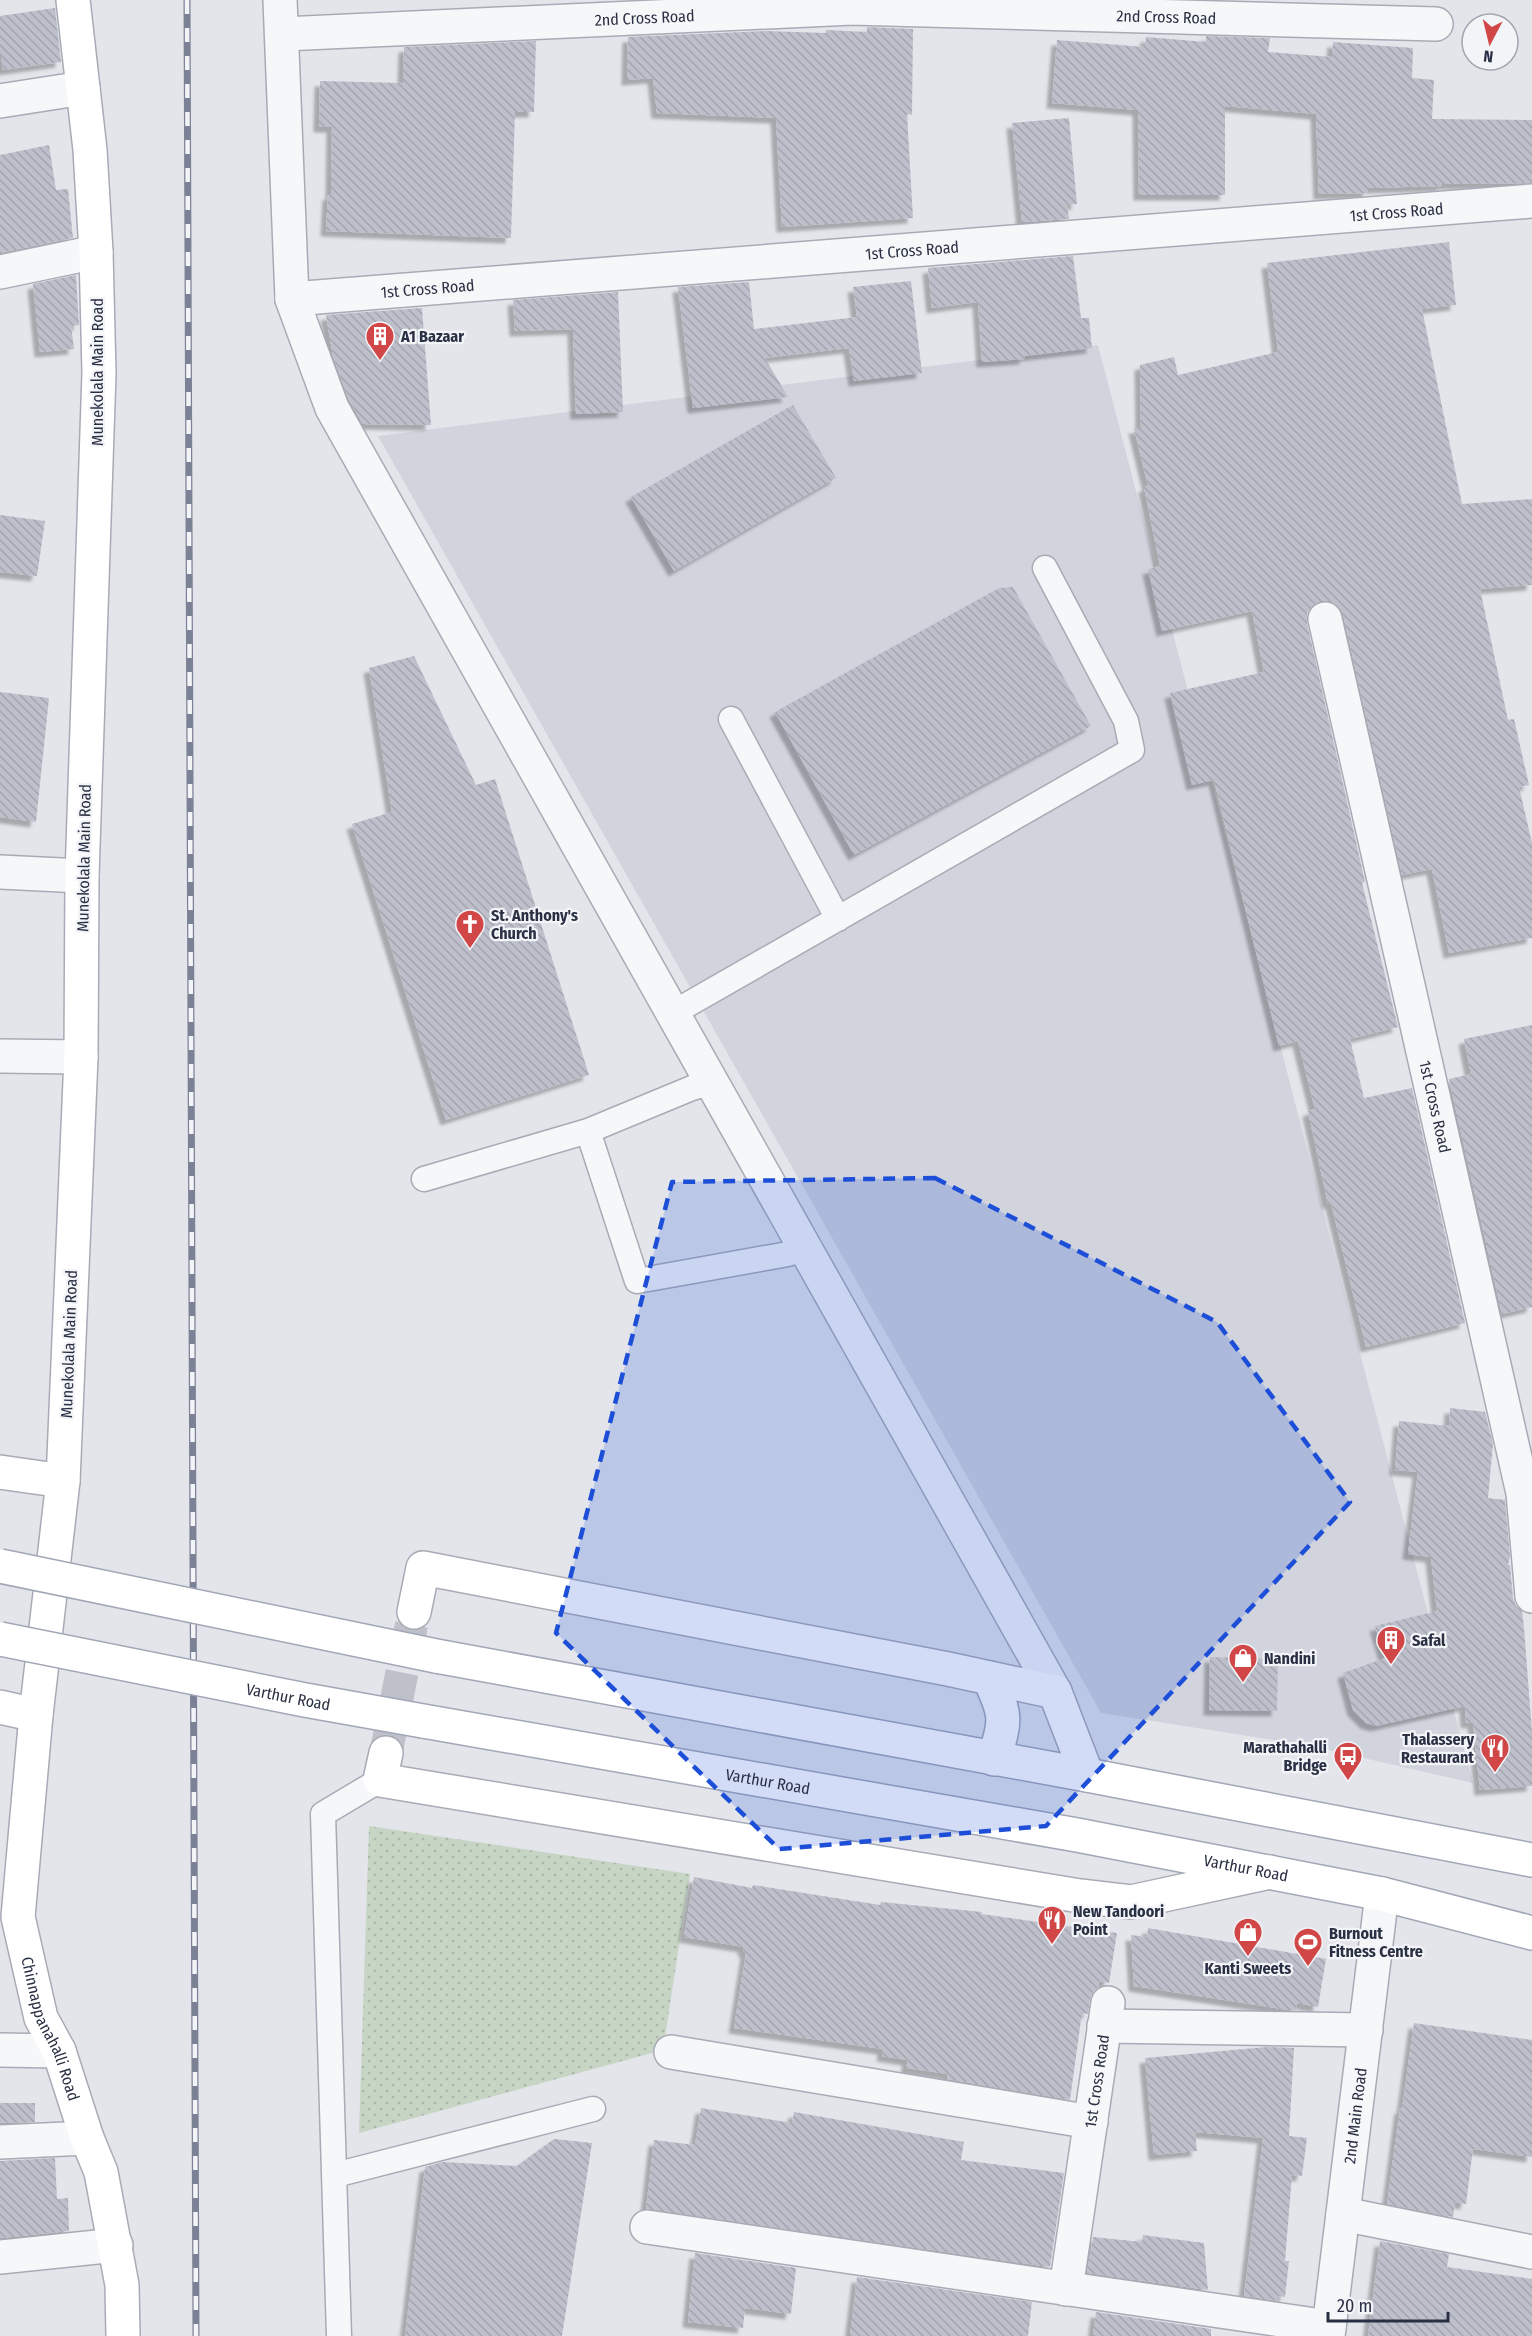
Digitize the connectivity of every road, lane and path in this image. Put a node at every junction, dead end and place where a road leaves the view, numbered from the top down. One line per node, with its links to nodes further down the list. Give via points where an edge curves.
1 (73, 0): 5 (street, Munekolala Main Road)
2 (280, 0): 4 (street)
3 (1436, 24): 4 (street, 2nd Cross Road, via 852,8)
4 (284, 34): 10 (street)
5 (83, 88): 6 (street); 8 (street, Munekolala Main Road)
6 (0, 101)
7 (1532, 201): 10 (street, 1st Cross Road)
8 (96, 252): 9 (street); 15 (street, Munekolala Main Road, via 99,373)
9 (0, 273)
10 (292, 299): 17 (street, via 332,408)
11 (1045, 568): 16 (lane, via 1126,721 1132,750)
12 (1325, 619): 27 (street, 1st Cross Road, via 1523,1493)
13 (731, 719): 16 (lane)
14 (0, 872): 15 (street)
15 (82, 876): 19 (street, Munekolala Main Road)
16 (838, 919): 17 (lane)
17 (673, 1012): 20 (street)
18 (0, 1056): 19 (street)
19 (81, 1057): 25 (street, Munekolala Main Road)
20 (712, 1082): 21 (lane); 23 (street)
21 (588, 1131): 22 (lane); 23 (lane, via 637,1281)
22 (424, 1179)
23 (805, 1248): 31 (street)
24 (0, 1473): 25 (street)
25 (63, 1481): 33 (street, Munekolala Main Road)
26 (0, 1566): 34 (street, bridge, via 436,1656)
27 (1532, 1596)
28 (414, 1612): 30 (street, via 423,1568)
29 (0, 1639): 38 (street, Varthur Road, bridge, via 305,1700)
30 (988, 1678): 31 (street); 34 (street, via 1004,1718)
31 (1055, 1692): 36 (street)
32 (0, 1707): 33 (street)
33 (36, 1715): 40 (street, Chinnappanahalli Road)
34 (994, 1759): 36 (street)
35 (383, 1767): 38 (street, via 1068,1894 1131,1902); 50 (lane, via 323,1814)
36 (1087, 1775): 37 (street)
37 (1532, 1860)
38 (1270, 1872): 39 (street, Varthur Road)
39 (1382, 1894): 41 (street, Varthur Road); 42 (street, 2nd Main Road)
40 (9, 1916): 44 (street, Chinnappanahalli Road, via 41,2018)
41 (1532, 1933)
42 (1366, 2030): 47 (street, 1st Cross Road, via 1106,2015); 51 (street, 2nd Main Road)
43 (0, 2050): 44 (street)
44 (59, 2051): 48 (street, Chinnappanahalli Road)
45 (671, 2052): 47 (street)
46 (593, 2109): 50 (lane)
47 (1091, 2122): 56 (street, 1st Cross Road)
48 (87, 2138): 49 (street); 53 (street, Chinnappanahalli Road, via 101,2172)
49 (0, 2142)
50 (334, 2175): 59 (lane)
51 (1343, 2214): 54 (street); 57 (street, 2nd Main Road)
52 (647, 2227): 56 (street)
53 (116, 2245): 55 (street); 58 (street, Chinnappanahalli Road)
54 (1532, 2252)
55 (0, 2256)
56 (1066, 2289): 57 (street)
57 (1329, 2331)
58 (123, 2336)
59 (339, 2336)

